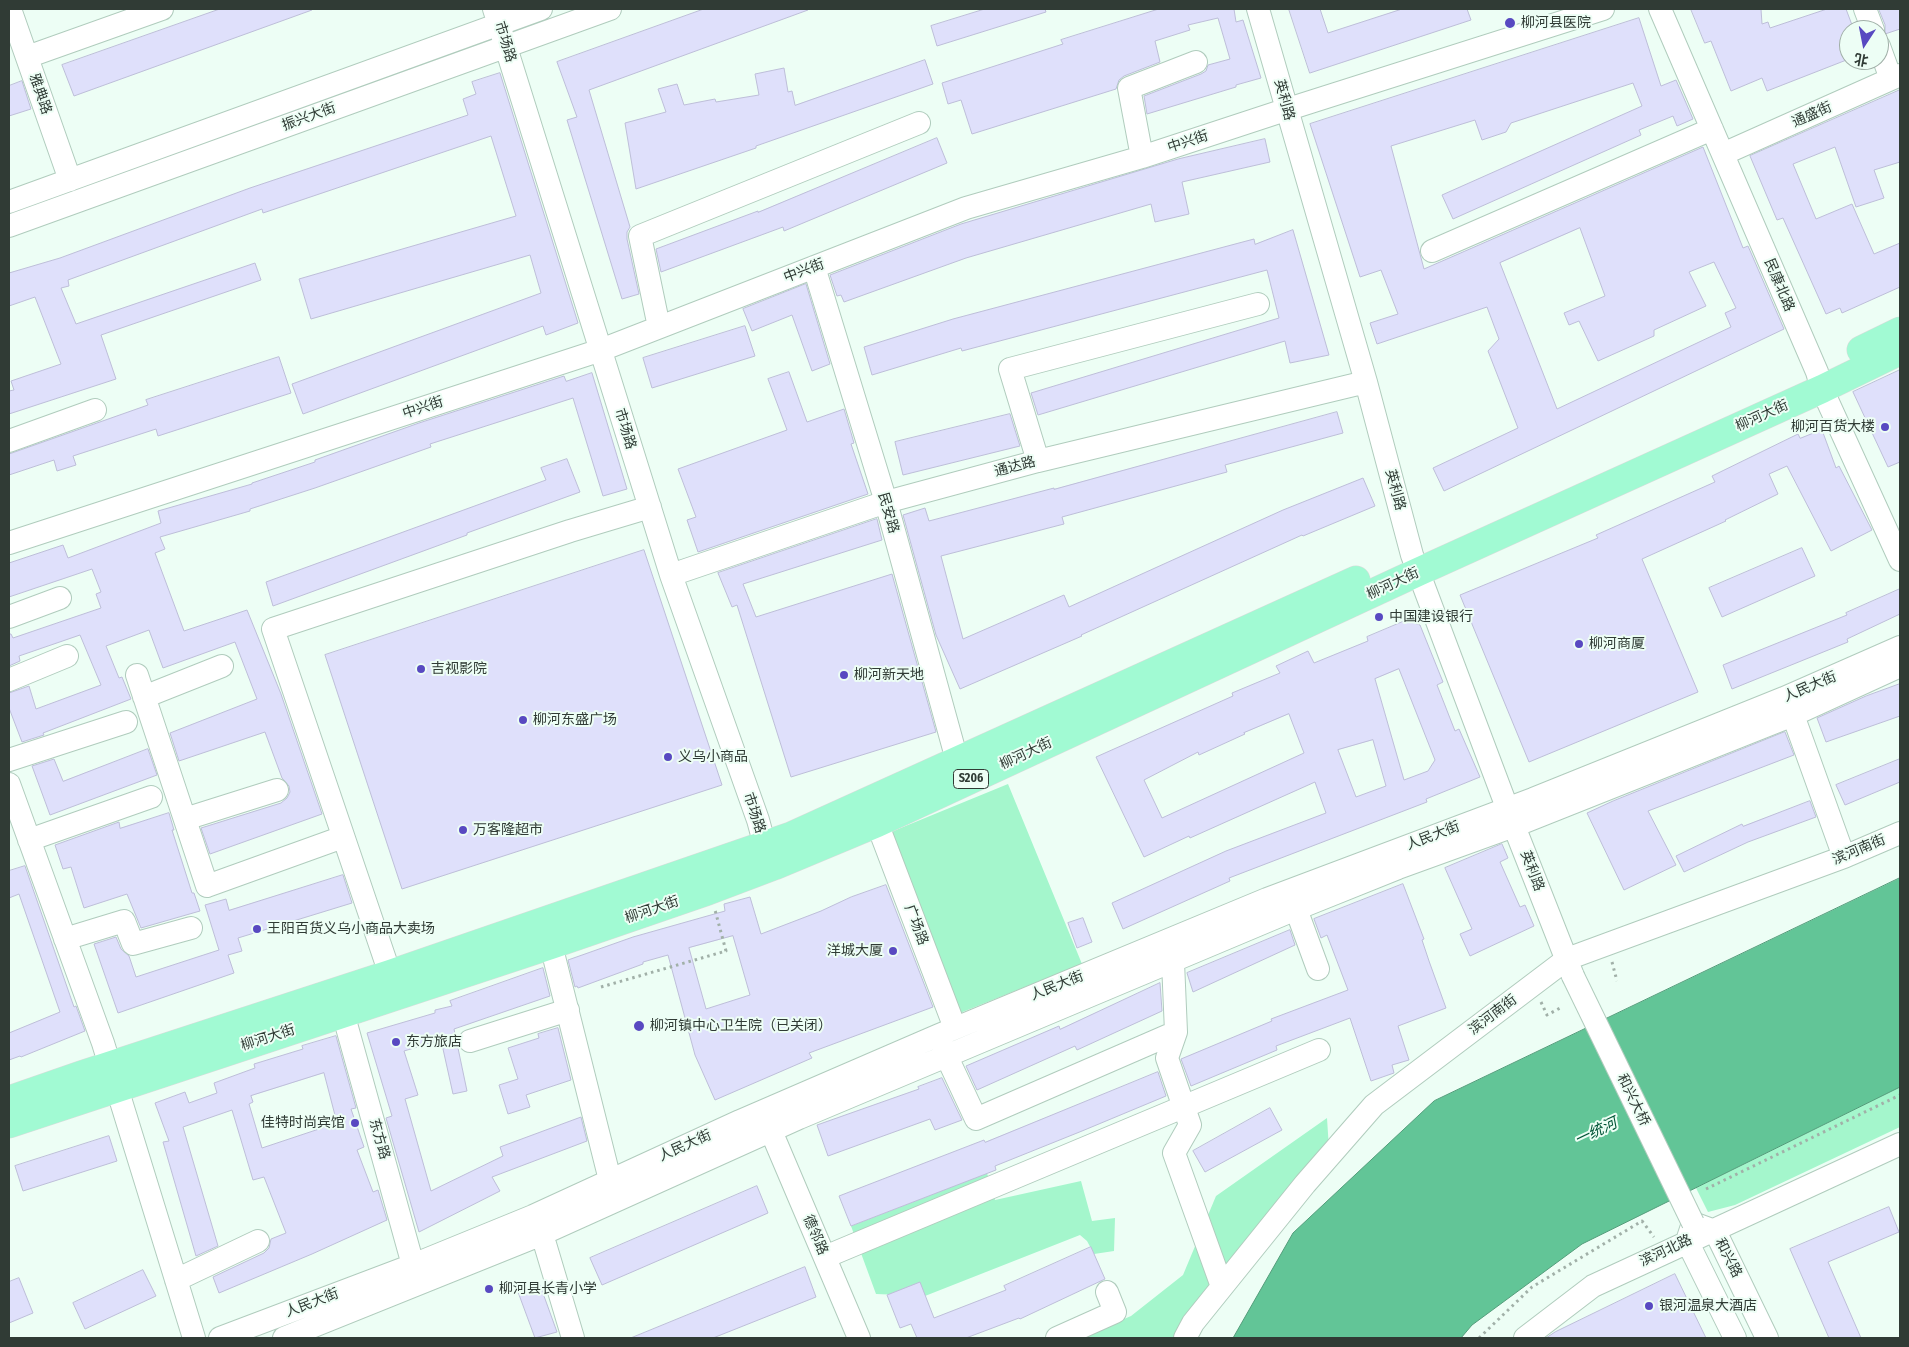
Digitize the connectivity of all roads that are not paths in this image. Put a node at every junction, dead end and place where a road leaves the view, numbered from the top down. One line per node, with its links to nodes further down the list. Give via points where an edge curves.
1 (10, 9): 10 (street, 雅典路)
2 (162, 9): 10 (street)
3 (541, 9): 8 (street, 振兴大街)
4 (610, 9): 9 (street, 振兴大街)
5 (1258, 9): 14 (street, 英利路)
6 (1603, 9): 14 (street, 中兴街)
7 (1660, 9): 16 (street, 民康北路)
8 (497, 16): 9 (street, 市场路); 19 (street, 振兴大街)
9 (506, 46): 21 (street, 振兴大街); 27 (street, 市场路)
10 (26, 57): 19 (street, 雅典路)
11 (1196, 62): 18 (street, via 1129,88)
12 (1889, 64): 13 (street)
13 (1896, 77): 17 (street, 通盛街)
14 (1286, 109): 18 (street, 中兴街); 30 (street, 英利路)
15 (919, 123): 25 (street, via 640,236)
16 (1712, 129): 17 (street, 民康北路); 22 (street)
17 (1723, 154): 29 (street, 民康北路)
18 (1142, 157): 23 (street, 中兴街, via 966,208)
19 (70, 180): 20 (street, 振兴大街)
20 (9, 202)
21 (9, 226)
22 (1432, 251)
23 (814, 267): 25 (street, 中兴街); 34 (street, 民安路)
24 (1258, 304): 33 (street, via 1010,370)
25 (659, 327): 27 (street, 中兴街)
26 (1900, 330): 29 (main road, 柳河大街 / S206)
27 (601, 350): 35 (street, 市场路); 36 (street, 中兴街)
28 (1900, 352): 29 (main road, 柳河大街 / S206)
29 (1820, 380): 37 (street, 民康北路); 38 (main road, 柳河大街 / S206)
30 (1366, 382): 33 (street, 通达路); 38 (street, 英利路)
31 (95, 410): 32 (street)
32 (9, 441)
33 (1038, 461): 34 (street, 通达路)
34 (886, 502): 39 (street, 通达路); 53 (street, 民安路)
35 (650, 507): 39 (street, 市场路); 42 (street, via 570,530)
36 (9, 543)
37 (1900, 560)
38 (1415, 564): 53 (main road, 柳河大街 / S206); 57 (street, 英利路); 59 (main road, 柳河大街 / S206)
39 (671, 575): 63 (street, 市场路)
40 (60, 598): 41 (street)
41 (9, 617)
42 (280, 627): 61 (street); 72 (street)
43 (1900, 647): 57 (street, 人民大街)
44 (67, 656): 48 (street)
45 (222, 666): 49 (street)
46 (1900, 666): 50 (street, 人民大街)
47 (137, 675): 49 (street)
48 (9, 680)
49 (144, 697): 58 (street)
50 (1794, 715): 57 (street, 人民大街); 64 (street)
51 (126, 722): 52 (street)
52 (9, 760)
53 (957, 760): 63 (main road, 柳河大街 / S206)
54 (9, 784): 62 (street)
55 (277, 790): 58 (street)
56 (151, 797): 62 (street)
57 (1511, 817): 65 (street, 人民大街); 69 (street, 人民大街, via 1276,895); 70 (street, 英利路)
58 (185, 819): 61 (street, via 207,886)
59 (877, 823): 68 (main road, 柳河大街 / S206, via 708,891); 75 (street, 广场路)
60 (1900, 833): 64 (street, 滨河南街)
61 (344, 836): 72 (street)
62 (29, 840): 67 (street)
63 (765, 846): 72 (main road, 柳河大街 / S206)
64 (1844, 857): 70 (street, 滨河南街)
65 (1296, 909): 69 (street, 人民大街); 71 (street)
66 (192, 928): 67 (street, via 133,944 124,921)
67 (65, 939): 80 (street)
68 (551, 945): 73 (street); 74 (main road, 柳河大街 / S206)
69 (1169, 951): 75 (street, 人民大街); 76 (street); 79 (street, 人民大街)
70 (1570, 968): 87 (street, 和兴大桥, bridge); 103 (street, 滨河南街, via 1374,1105 1292,1199 1193,1323)
71 (1318, 969)
72 (397, 972): 80 (main road, 柳河大街 / S206)
73 (568, 1010): 77 (street); 86 (street)
74 (343, 1013): 80 (main road, 柳河大街 / S206); 91 (street, 东方路)
75 (947, 1031): 79 (street, 广场路); 86 (street, 人民大街)
76 (1176, 1032): 79 (street, 广场路, via 976,1119); 82 (street, via 1167,1058)
77 (470, 1041)
78 (1319, 1050): 82 (street)
79 (947, 1057): 84 (street, 人民大街)
80 (113, 1077): 81 (main road, 柳河大街 / S206); 83 (main road, 柳河大街 / S206); 92 (street)
81 (9, 1100)
82 (1184, 1108): 90 (street); 93 (street, via 1190,1125 1174,1153)
83 (9, 1124)
84 (771, 1131): 88 (street, 人民大街); 90 (street, 德邻路)
85 (1900, 1144): 87 (street, 滨河北路)
86 (610, 1180): 91 (street, 人民大街, via 533,1216)
87 (1697, 1231): 104 (street, 滨河北路, via 1593,1286); 105 (street, 和兴路); 106 (street, 和兴路, via 1717,1234)
88 (542, 1234): 96 (street, 人民大街); 100 (street)
89 (258, 1241): 92 (street)
90 (825, 1257): 101 (street, 德邻路)
91 (413, 1265): 95 (street, 人民大街)
92 (176, 1280): 97 (street)
93 (1220, 1281)
94 (1107, 1292): 102 (street, via 1115,1312)
95 (307, 1304): 96 (street); 98 (street, 人民大街)
96 (318, 1332): 99 (street, 人民大街)
97 (194, 1338)
98 (220, 1338)
99 (284, 1338)
100 (573, 1338)
101 (859, 1338)
102 (1057, 1338)
103 (1185, 1338)
104 (1525, 1338)
105 (1735, 1338)
106 (1767, 1338)

